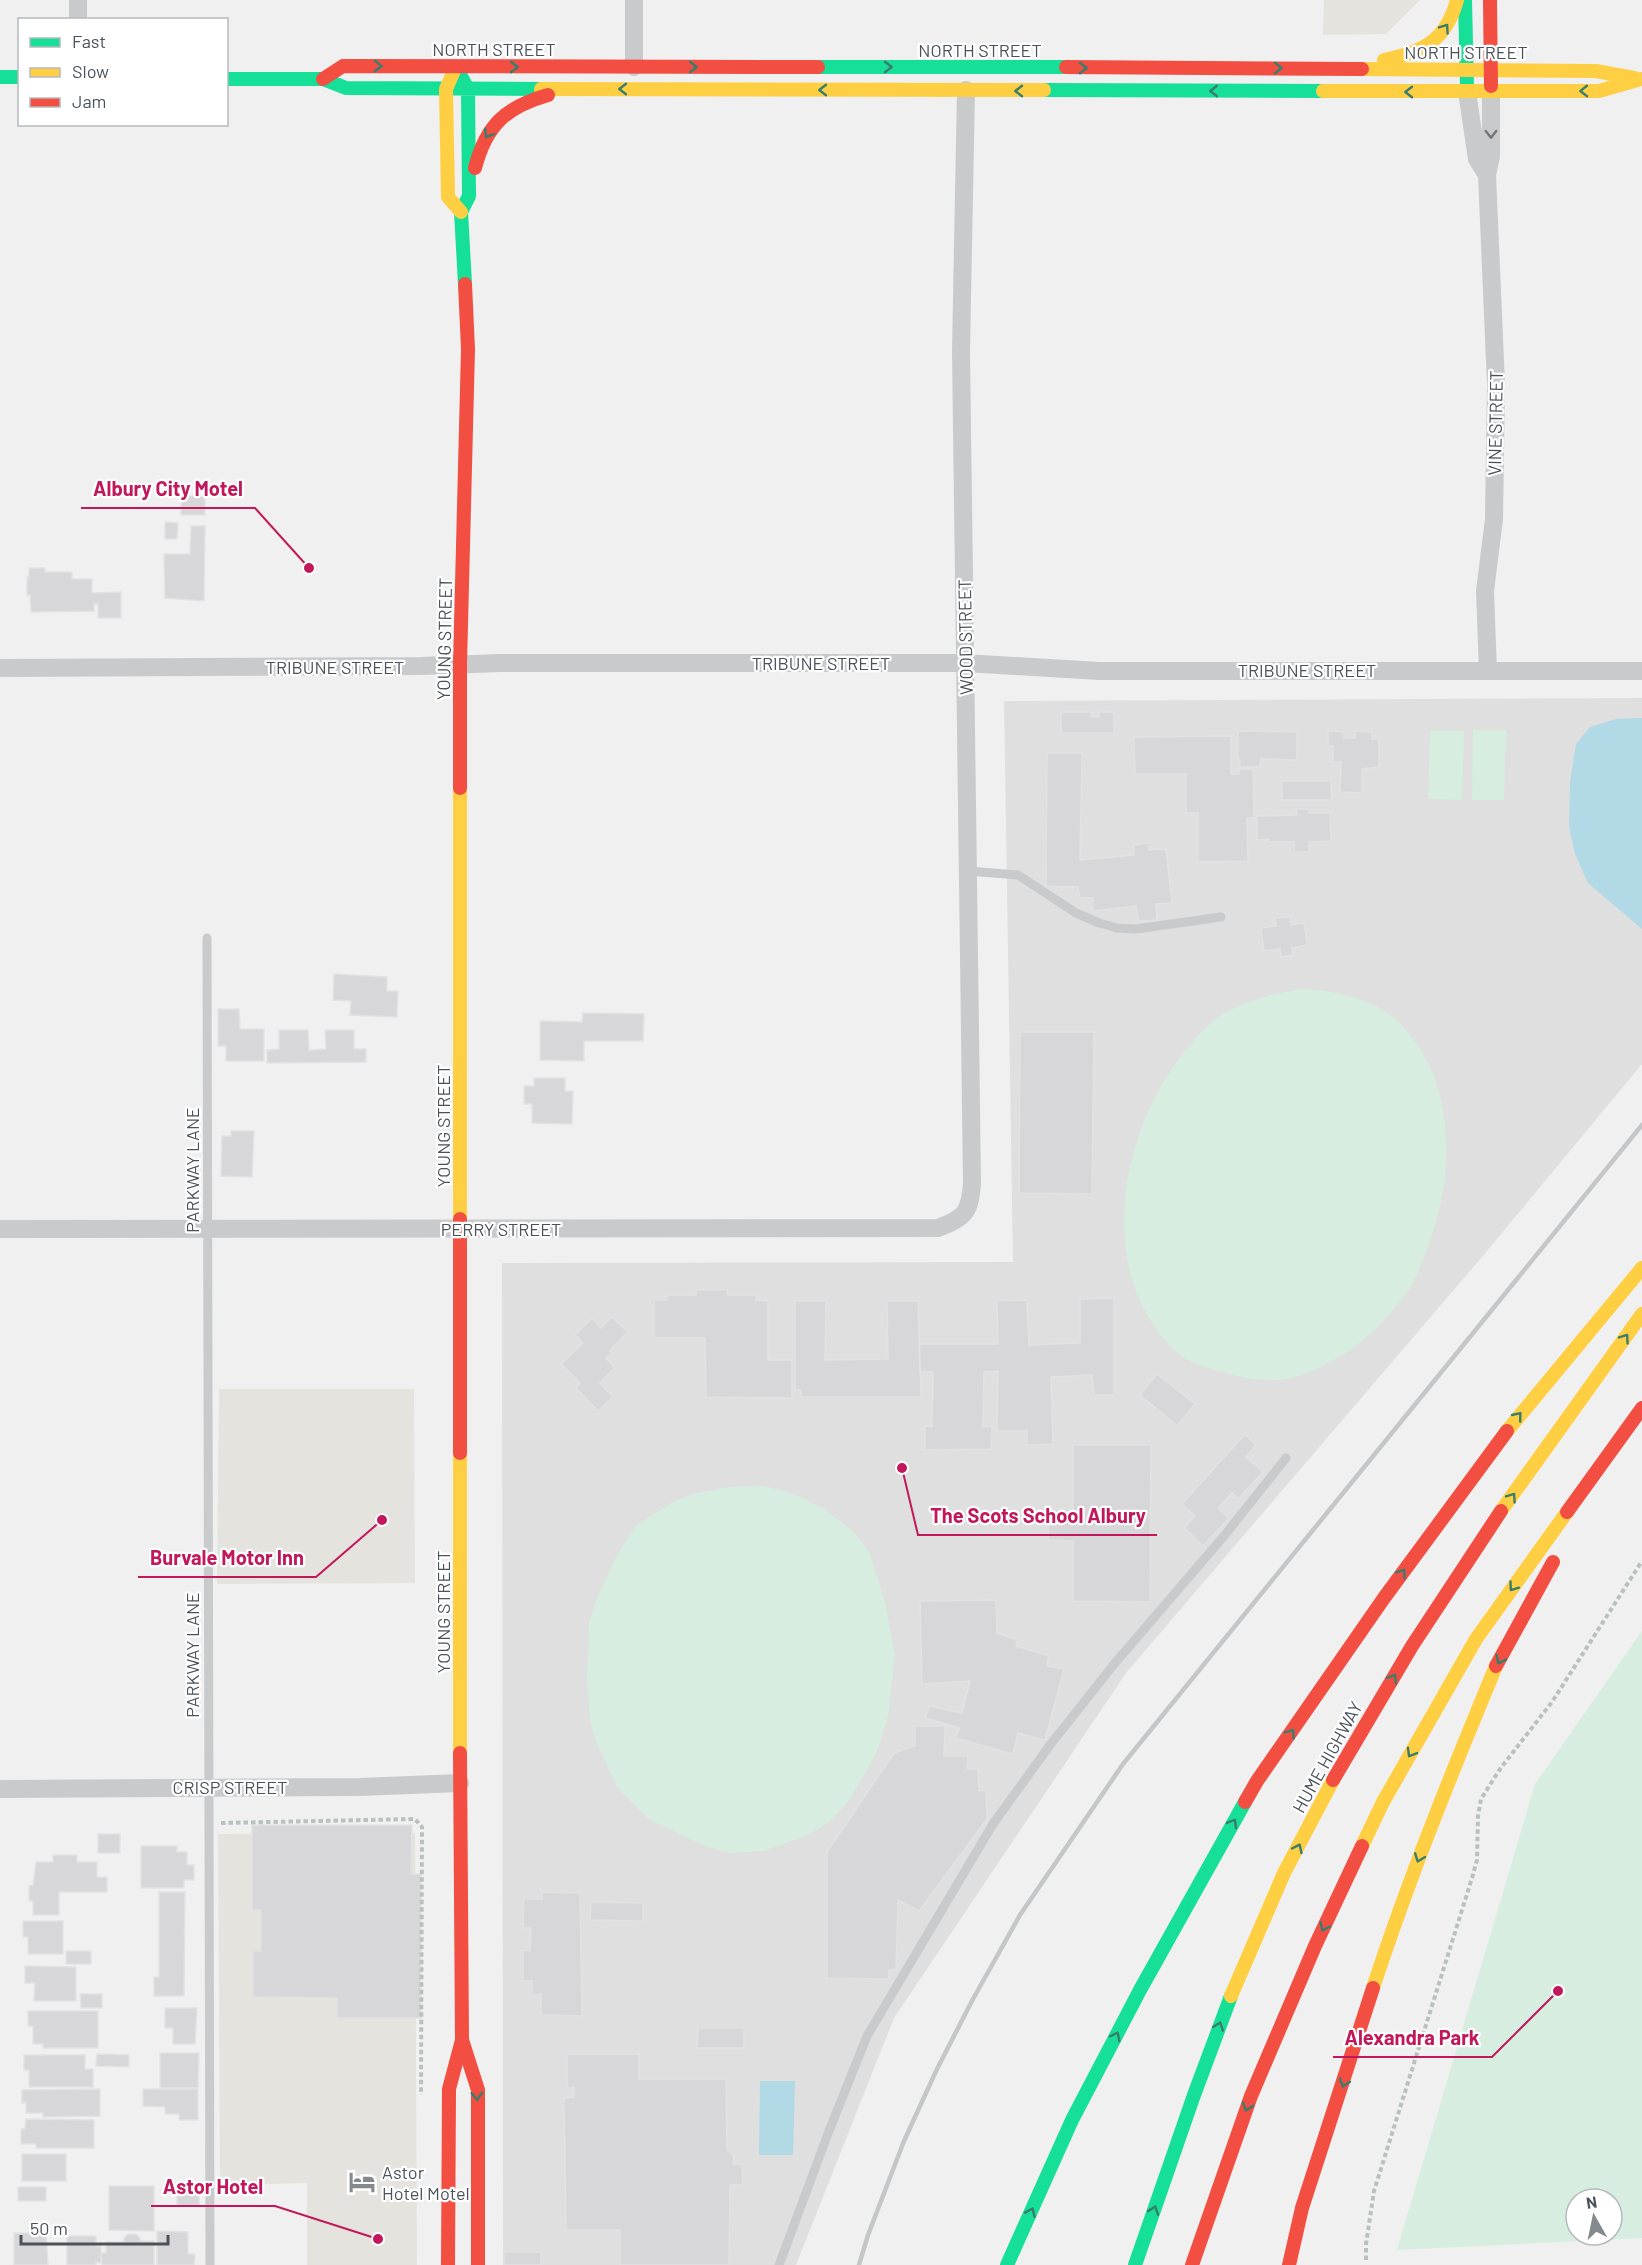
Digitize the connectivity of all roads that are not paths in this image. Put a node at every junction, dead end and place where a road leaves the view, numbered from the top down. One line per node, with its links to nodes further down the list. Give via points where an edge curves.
1 (78, 0): 6 (street)
2 (634, 0): 8 (street)
3 (1457, 0): 9 (main road, one-way to 3, via 1372,63 1416,52 1446,28)
4 (1465, 0): 10 (main road)
5 (1490, 0): 11 (main road)
6 (78, 18)
7 (456, 67): 8 (main road, NORTH STREET, one-way to 8); 15 (main road, NORTH STREET, one-way to 7, via 343,66); 17 (main road, YOUNG STREET); 18 (main road, YOUNG STREET)
8 (634, 67): 9 (main road, NORTH STREET, one-way to 9)
9 (1314, 68): 10 (main road, NORTH STREET)
10 (1466, 70): 11 (main road, NORTH STREET); 21 (main road)
11 (1490, 70): 16 (main road, NORTH STREET, via 1596,71); 22 (main road)
12 (0, 77): 13 (main road)
13 (18, 78)
14 (228, 79): 15 (main road, NORTH STREET)
15 (323, 79): 17 (main road, NORTH STREET, via 346,88)
16 (1641, 79): 22 (main road, NORTH STREET, one-way to 22, via 1599,91)
17 (446, 89): 18 (main road, NORTH STREET); 25 (main road, YOUNG STREET, via 448,197)
18 (468, 89): 19 (main road, NORTH STREET); 24 (main road, YOUNG STREET)
19 (574, 89): 20 (main road, NORTH STREET, one-way to 19); 24 (main road, one-way to 24, via 528,100 496,122 480,147)
20 (966, 90): 21 (main road, NORTH STREET, one-way to 20); 26 (street, WOOD STREET, via 961,351)
21 (1467, 92): 22 (main road, NORTH STREET); 23 (street, VINE STREET, via 1477,159)
22 (1491, 92): 23 (street, VINE STREET, one-way to 23, via 1491,156)
23 (1487, 175): 29 (street, VINE STREET, via 1496,384 1494,519 1485,591)
24 (469, 196): 25 (main road, YOUNG STREET)
25 (461, 212): 27 (main road, YOUNG STREET, via 468,349)
26 (965, 663): 27 (street, TRIBUNE STREET); 29 (street, TRIBUNE STREET, via 1099,672); 31 (street, WOOD STREET)
27 (460, 664): 28 (street, TRIBUNE STREET); 35 (main road, YOUNG STREET)
28 (0, 668)
29 (1488, 671): 30 (street, TRIBUNE STREET)
30 (1642, 671)
31 (968, 870): 32 (lane, via 1018,875 1076,913 1117,928); 34 (street, WOOD STREET)
32 (1221, 917)
33 (207, 938): 37 (lane, PARKWAY LANE)
34 (972, 1183): 35 (street, PERRY STREET, via 971,1204 962,1216 938,1228)
35 (462, 1227): 37 (street, PERRY STREET); 45 (main road, YOUNG STREET)
36 (0, 1229): 37 (street, PERRY STREET)
37 (209, 1230): 46 (lane, PARKWAY LANE)
38 (1642, 1268): 53 (main road, one-way to 38, via 1088,2090 1257,1781 1384,1598 1515,1420)
39 (1642, 1314): 54 (main road, HUME HIGHWAY, one-way to 39, via 1240,1970 1311,1821 1388,1685 1478,1545)
40 (1642, 1408): 41 (main road)
41 (1630, 1425): 43 (main road); 55 (main road, one-way to 55, via 1476,1639 1383,1802 1315,1946 1251,2096)
42 (1286, 1458): 52 (lane, via 1115,1663 993,1824 867,2036)
43 (1573, 1526)
44 (1562, 1546): 56 (main road, one-way to 56, via 1497,1664 1439,1803 1396,1917 1302,2208)
45 (460, 1783): 46 (street, CRISP STREET); 48 (main road, YOUNG STREET)
46 (208, 1787): 47 (street, CRISP STREET); 49 (lane, PARKWAY LANE)
47 (0, 1789)
48 (462, 2040): 50 (main road, YOUNG STREET, via 449,2090); 51 (main road, YOUNG STREET, one-way to 51, via 478,2090)
49 (210, 2265)
50 (448, 2265)
51 (478, 2265)
52 (779, 2265)
53 (1007, 2265)
54 (1135, 2265)
55 (1192, 2265)
56 (1289, 2265)

